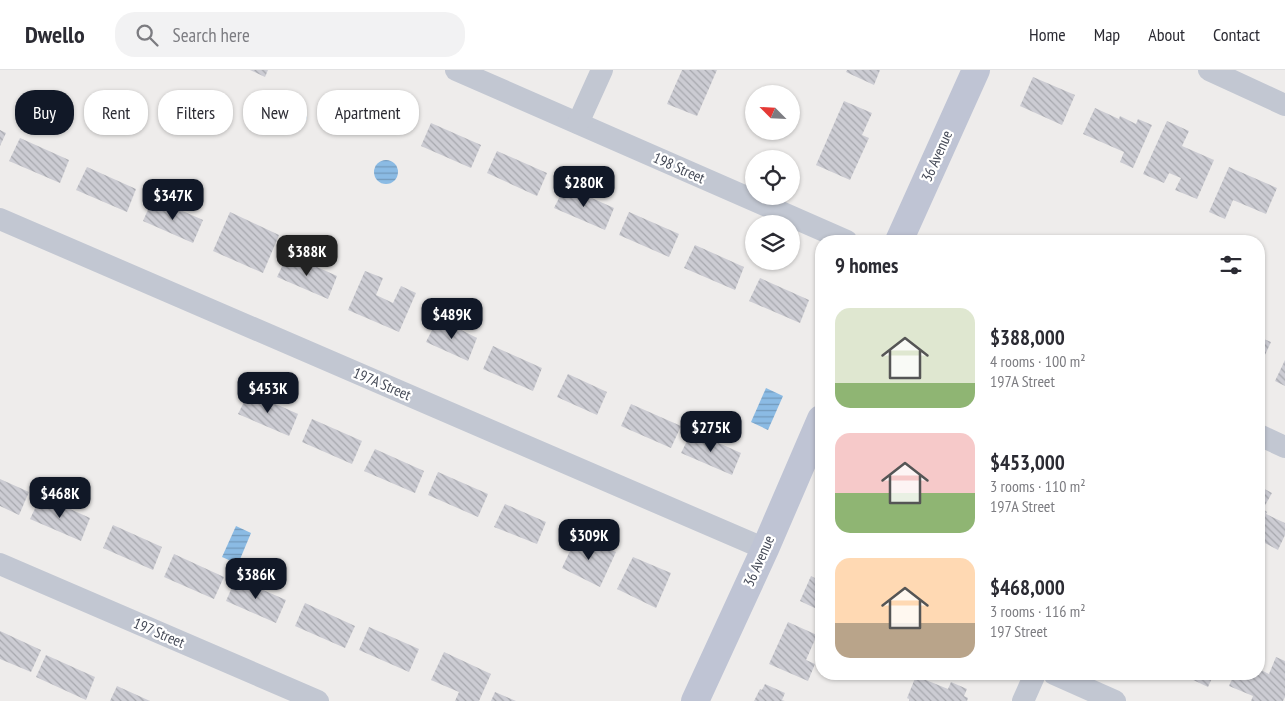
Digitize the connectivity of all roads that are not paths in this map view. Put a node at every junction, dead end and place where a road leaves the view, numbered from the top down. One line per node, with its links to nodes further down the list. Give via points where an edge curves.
1 (456, 70): 6 (street, 198 Street)
2 (602, 70): 6 (street)
3 (976, 70): 9 (main road, 36 Avenue)
4 (1209, 70): 5 (street)
5 (1285, 105)
6 (578, 124): 8 (street, 198 Street)
7 (0, 219): 13 (street, 197A Street)
8 (834, 235)
9 (902, 235)
10 (815, 433): 13 (main road, 36 Avenue)
11 (1265, 439): 12 (street)
12 (1285, 447)
13 (765, 549): 18 (main road, 36 Avenue)
14 (0, 564): 17 (street, 197 Street)
15 (1032, 680): 19 (street)
16 (1068, 680): 20 (street)
17 (318, 701)
18 (695, 701)
19 (1023, 701)
20 (1115, 701)

